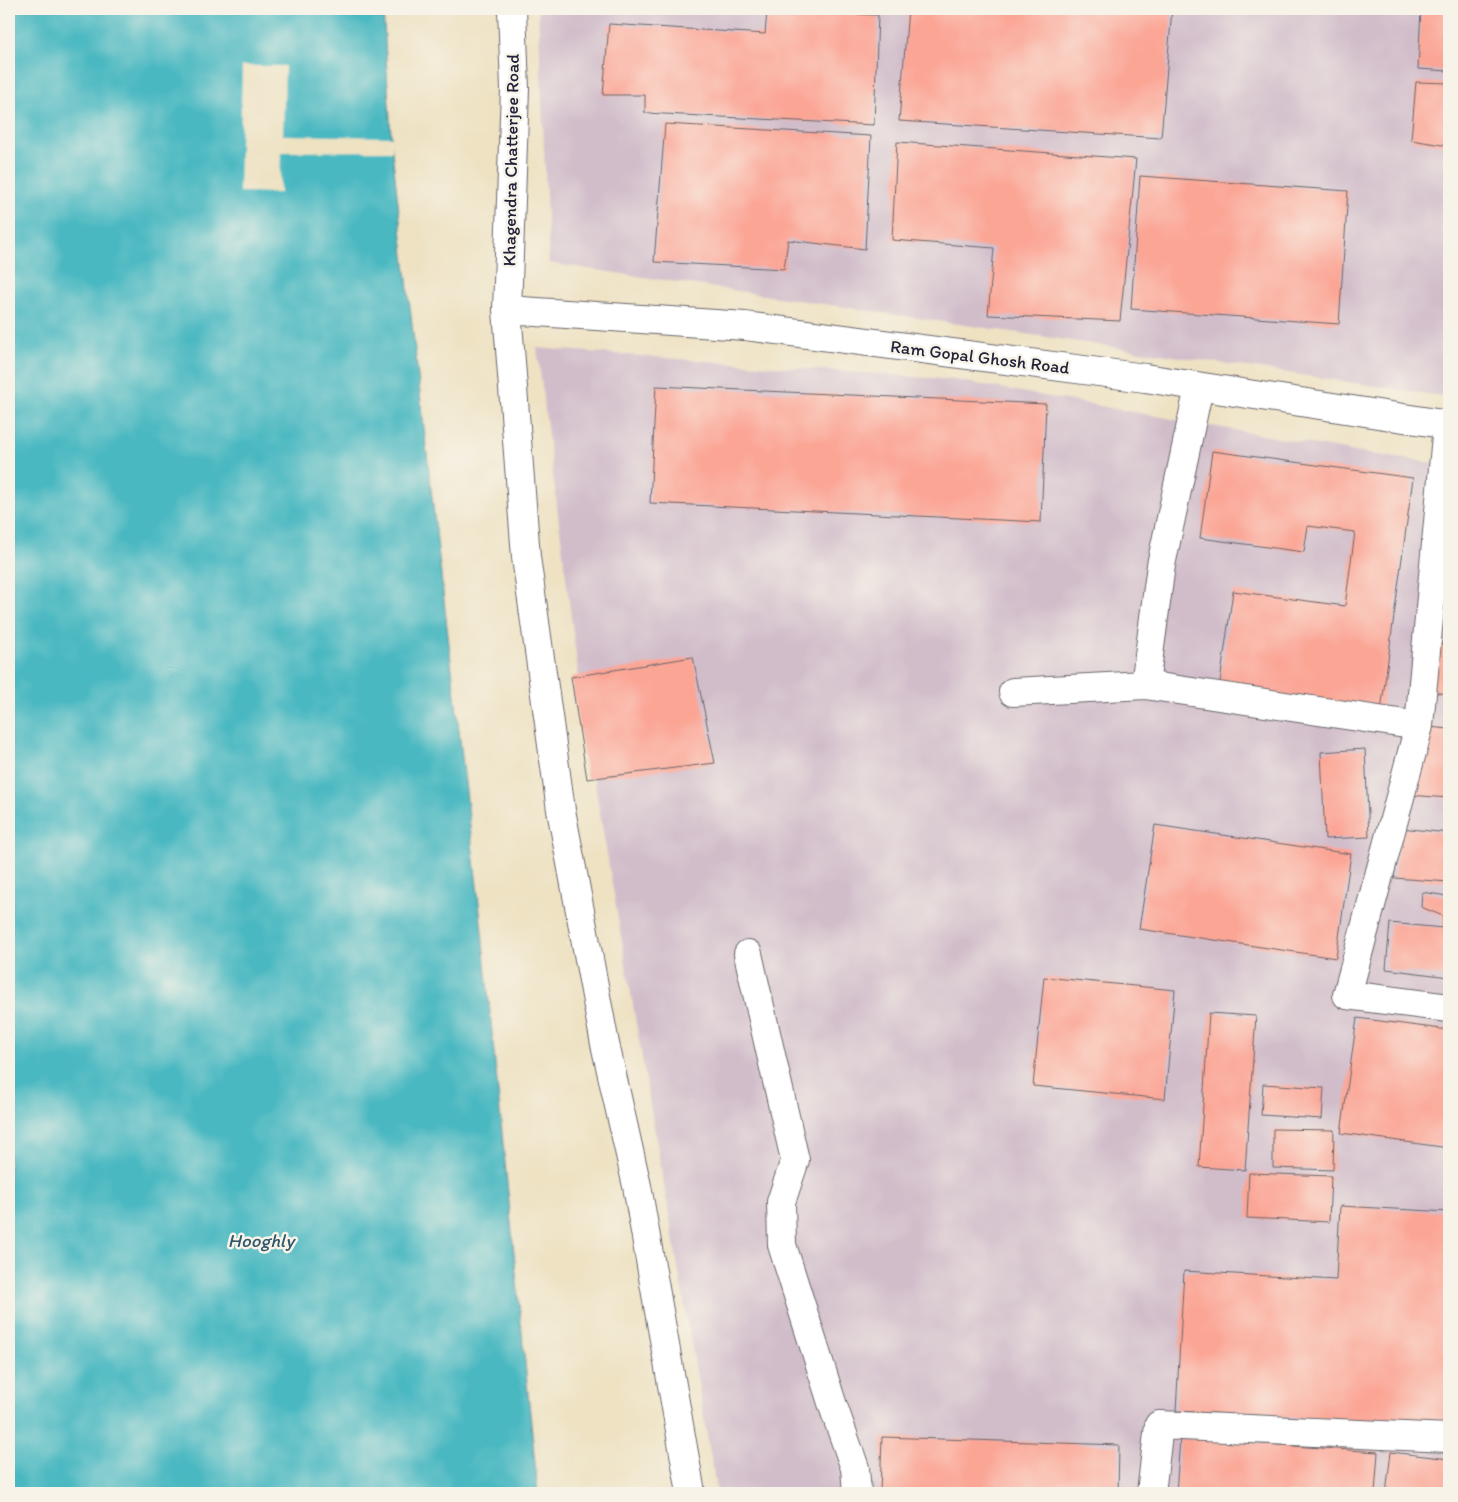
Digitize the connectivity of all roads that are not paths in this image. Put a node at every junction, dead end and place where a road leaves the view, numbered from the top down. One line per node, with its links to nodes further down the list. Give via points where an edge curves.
1 (512, 9): 2 (street, Khagendra Chatterjee Road, via 515,89)
2 (507, 310): 3 (street, Ram Gopal Ghosh Road, via 746,326); 11 (street, Khagendra Chatterjee Road, via 526,557 561,810 637,1186)
3 (1198, 387): 4 (street, Ram Gopal Ghosh Road); 5 (street, via 1161,565)
4 (1448, 425): 7 (street)
5 (1145, 685): 6 (street); 7 (street)
6 (1013, 692)
7 (1419, 726): 9 (street, via 1348,995)
8 (748, 954): 12 (street, via 795,1160 781,1202 782,1246 855,1468)
9 (1449, 1008)
10 (1449, 1438): 13 (street, via 1159,1426)
11 (691, 1493)
12 (857, 1493)
13 (1151, 1493)

